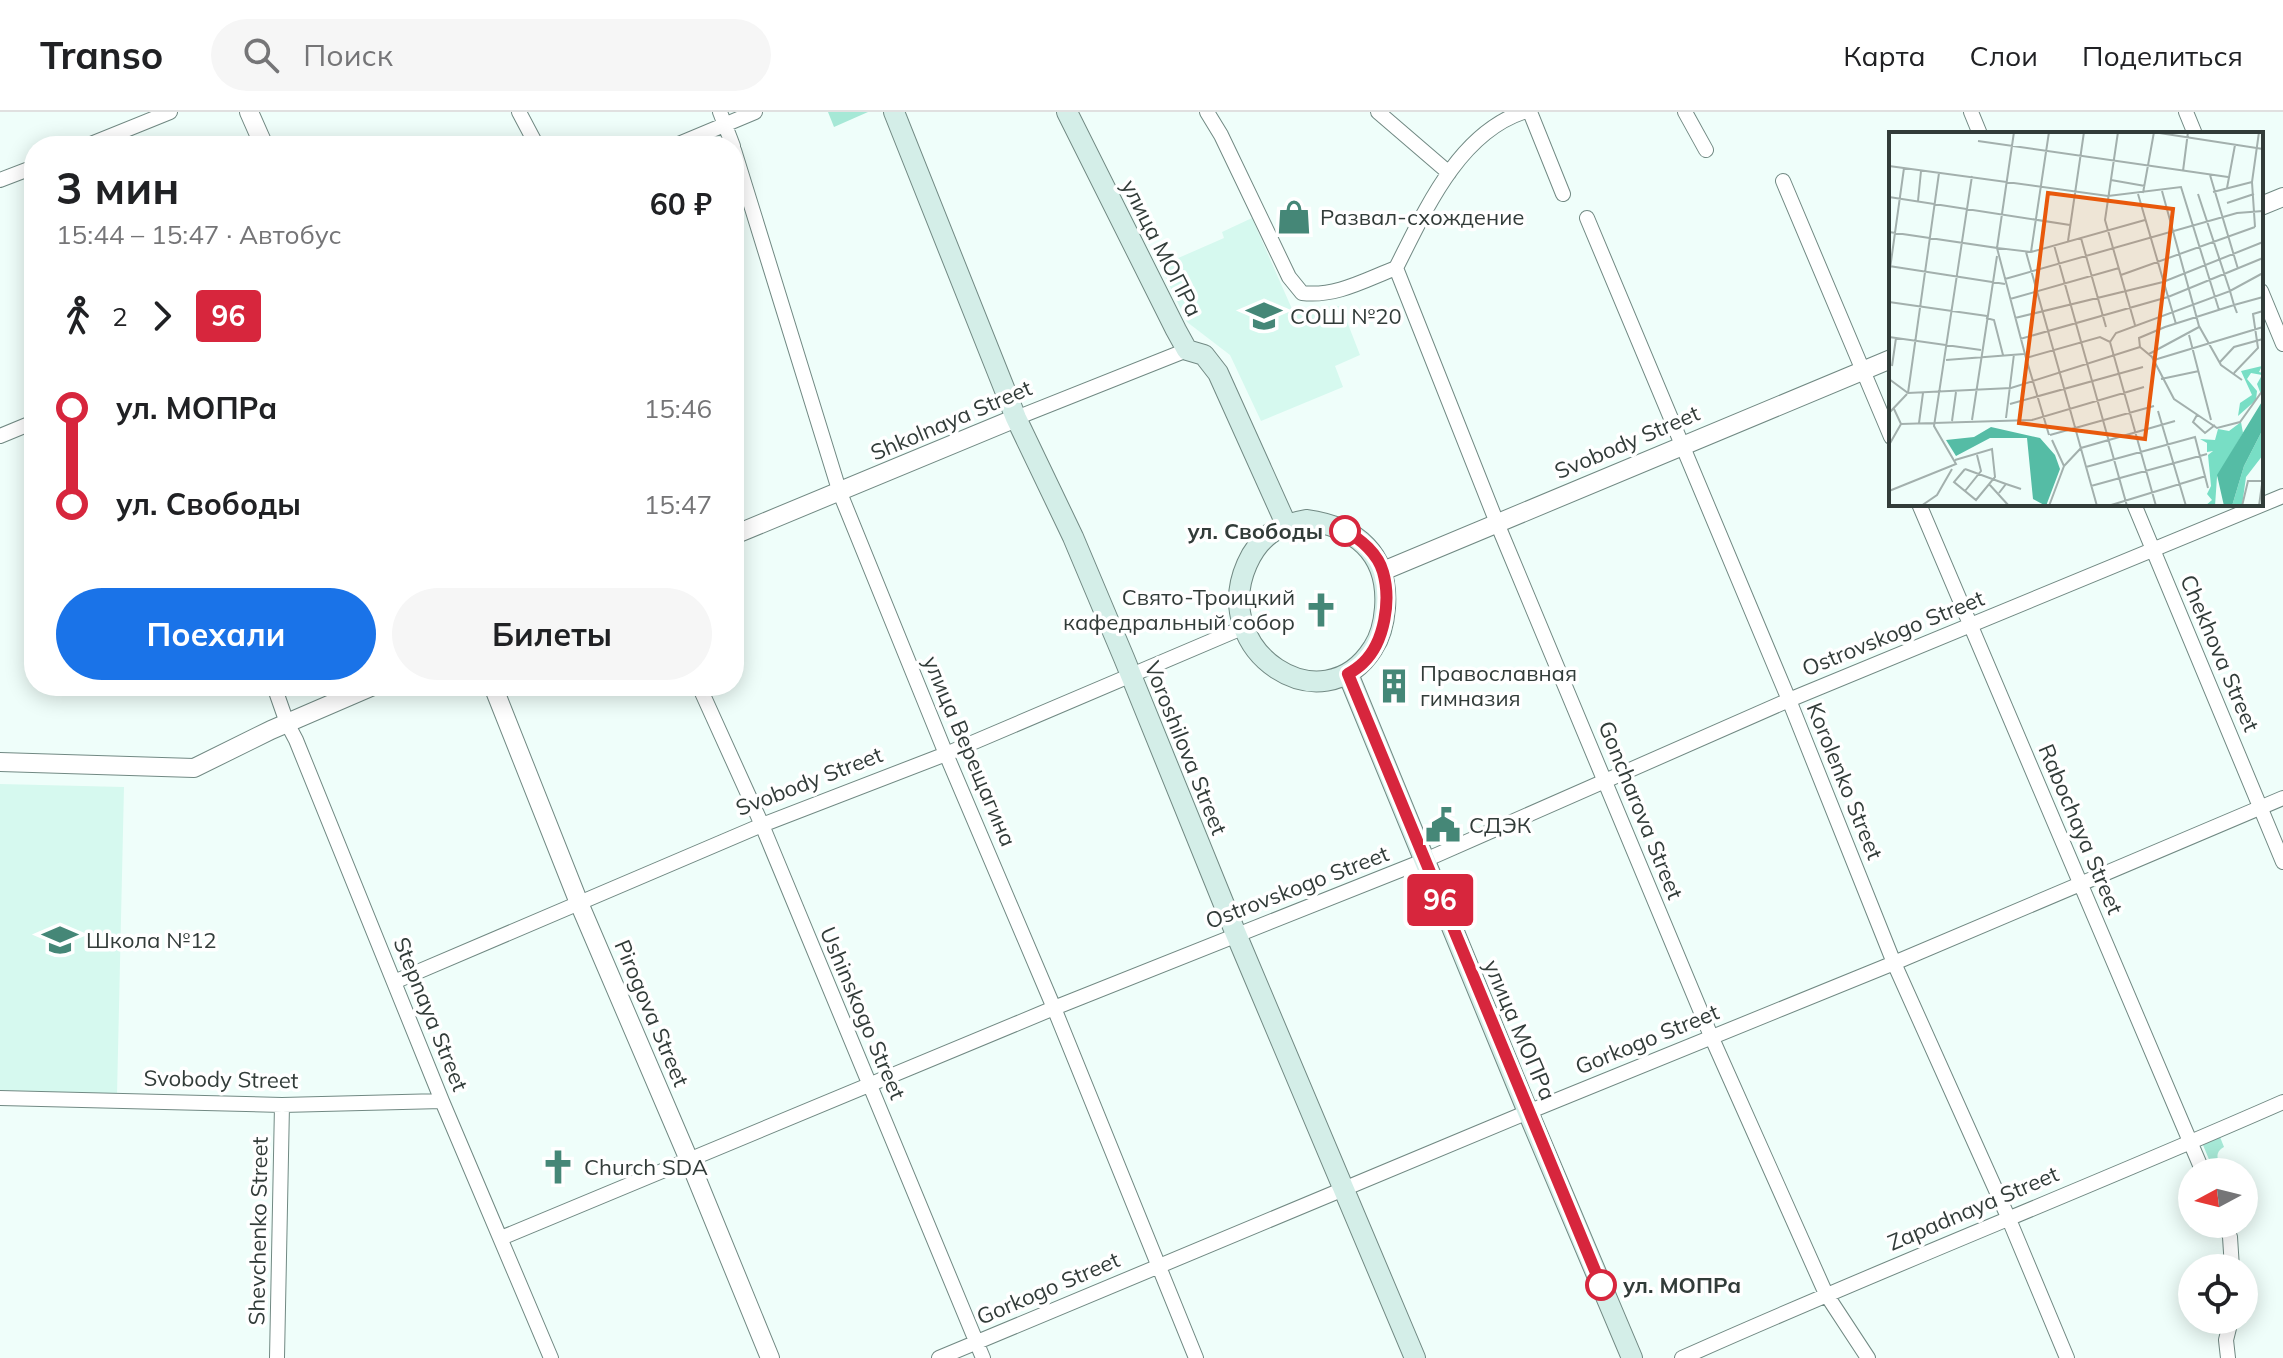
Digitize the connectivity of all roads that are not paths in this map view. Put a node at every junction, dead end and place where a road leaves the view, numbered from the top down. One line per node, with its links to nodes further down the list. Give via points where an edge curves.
1 (170, 112): 18 (street)
2 (249, 112): 19 (street)
3 (519, 112): 20 (street)
4 (755, 112): 15 (street)
5 (894, 112): 38 (main road, Voroshilova Street)
6 (1067, 112): 35 (main road, улица МОПРа)
7 (1207, 112): 32 (street, via 1289,277 1302,293 1338,291)
8 (1378, 112): 24 (street)
9 (1523, 112): 14 (street)
10 (1530, 112): 28 (street)
11 (1685, 112): 22 (street)
12 (1971, 112): 16 (street)
13 (2186, 112): 17 (street)
14 (1504, 115): 24 (street)
15 (723, 118): 21 (street)
16 (1979, 132)
17 (2194, 132)
18 (111, 136)
19 (260, 136)
20 (532, 136)
21 (692, 136)
22 (1706, 150)
23 (24, 171): 25 (street)
24 (1449, 173): 32 (street)
25 (0, 180)
26 (1783, 181): 37 (street)
27 (744, 183): 43 (street, улица Верещагина)
28 (1563, 194)
29 (2283, 197): 30 (street)
30 (2263, 205)
31 (1587, 218): 42 (street, Korolenko Street)
32 (1396, 268): 49 (street, Goncharova Street)
33 (2263, 296): 34 (street)
34 (2283, 344)
35 (1187, 350): 38 (street, Shkolnaya Street); 50 (main road, улица МОПРа, via 1204,355 1218,373)
36 (1889, 360): 37 (street, Svobody Street)
37 (1863, 371): 40 (street); 42 (street, Svobody Street)
38 (1016, 418): 43 (street, Shkolnaya Street); 56 (main road, Voroshilova Street)
39 (24, 426): 41 (street)
40 (1889, 432)
41 (0, 436)
42 (1682, 445): 49 (street, Svobody Street); 62 (street, Korolenko Street)
43 (840, 493): 51 (street, Shkolnaya Street); 64 (street, улица Верещагина)
44 (2283, 496): 45 (street, Ostrovskogo Street)
45 (2263, 504)
46 (1920, 506): 54 (street, Rabochaya Street)
47 (2135, 506): 52 (street, Chekhova Street)
48 (2259, 506): 52 (street, Ostrovskogo Street)
49 (1497, 523): 53 (street, Svobody Street); 66 (street, Goncharova Street)
50 (1286, 524): 53 (main road, via 1329,523 1352,534); 55 (main road, via 1265,536 1243,572)
51 (744, 531)
52 (2153, 550): 54 (street, Ostrovskogo Street); 68 (street, Chekhova Street)
53 (1383, 571): 57 (main road, via 1386,597 1377,643 1365,662)
54 (1971, 625): 62 (street, Ostrovskogo Street); 72 (street, Rabochaya Street)
55 (1242, 628): 56 (street, Svobody Street); 57 (main road, via 1265,661 1291,676 1310,681)
56 (1131, 674): 64 (street, Svobody Street); 74 (main road, Voroshilova Street)
57 (1348, 674): 70 (main road, улица МОПРа)
58 (278, 696): 63 (street, Stepnaya Street)
59 (350, 696): 63 (street)
60 (497, 696): 73 (street, Pirogova Street)
61 (704, 696): 69 (street, Ushinskogo Street)
62 (1789, 700): 66 (street, Ostrovskogo Street); 75 (street, Korolenko Street)
63 (287, 723): 65 (street, via 194,768); 76 (street, Stepnaya Street)
64 (946, 754): 69 (street, Svobody Street); 77 (street, улица Верещагина)
65 (0, 762)
66 (1605, 780): 70 (street, Ostrovskogo Street); 78 (street, Goncharova Street)
67 (2283, 798): 68 (street, Gorkogo Street)
68 (2260, 807): 71 (street, Chekhova Street); 72 (street, Gorkogo Street)
69 (762, 825): 73 (street, Svobody Street); 79 (street, Ushinskogo Street)
70 (1423, 861): 74 (street, Ostrovskogo Street); 84 (main road, улица МОПРа)
71 (2283, 862)
72 (2080, 883): 75 (street, Gorkogo Street); 85 (street, Rabochaya Street)
73 (579, 903): 76 (street, Svobody Street); 87 (street, Pirogova Street)
74 (1236, 934): 77 (street, Ostrovskogo Street); 88 (main road, Voroshilova Street)
75 (1894, 963): 78 (street, Gorkogo Street); 89 (street, Korolenko Street)
76 (394, 982): 81 (street, Stepnaya Street)
77 (1054, 1008): 79 (street, Ostrovskogo Street); 91 (street, улица Верещагина)
78 (1711, 1036): 84 (street, Gorkogo Street); 92 (street, Goncharova Street)
79 (870, 1085): 87 (street, Ostrovskogo Street); 94 (street, Ushinskogo Street)
80 (0, 1098): 83 (street, Svobody Street)
81 (442, 1101): 83 (street, Svobody Street); 90 (street, Stepnaya Street)
82 (2283, 1102): 85 (street, Zapadnaya Street)
83 (282, 1105): 95 (street, Shevchenko Street)
84 (1528, 1112): 88 (street, Gorkogo Street); 102 (main road, улица МОПРа)
85 (2190, 1143): 86 (street, Rabochaya Street); 89 (street, Zapadnaya Street)
86 (2197, 1158)
87 (689, 1160): 90 (street, Ostrovskogo Street); 97 (street, Pirogova Street)
88 (1343, 1189): 91 (street, Gorkogo Street); 101 (main road, Voroshilova Street)
89 (2008, 1217): 92 (street, Zapadnaya Street); 105 (street, Korolenko Street)
90 (501, 1238): 96 (street, Stepnaya Street)
91 (1158, 1265): 94 (street, Gorkogo Street); 100 (street, улица Верещагина)
92 (1826, 1294): 103 (street, Zapadnaya Street); 104 (street, Goncharova Street)
93 (2228, 1334): 106 (street)
94 (977, 1342): 98 (street, Gorkogo Street); 99 (street, Ushinskogo Street)
95 (277, 1358)
96 (551, 1358)
97 (770, 1358)
98 (939, 1358)
99 (983, 1358)
100 (1196, 1358)
101 (1415, 1358)
102 (1632, 1358)
103 (1682, 1358)
104 (1868, 1358)
105 (2067, 1358)
106 (2228, 1358)

